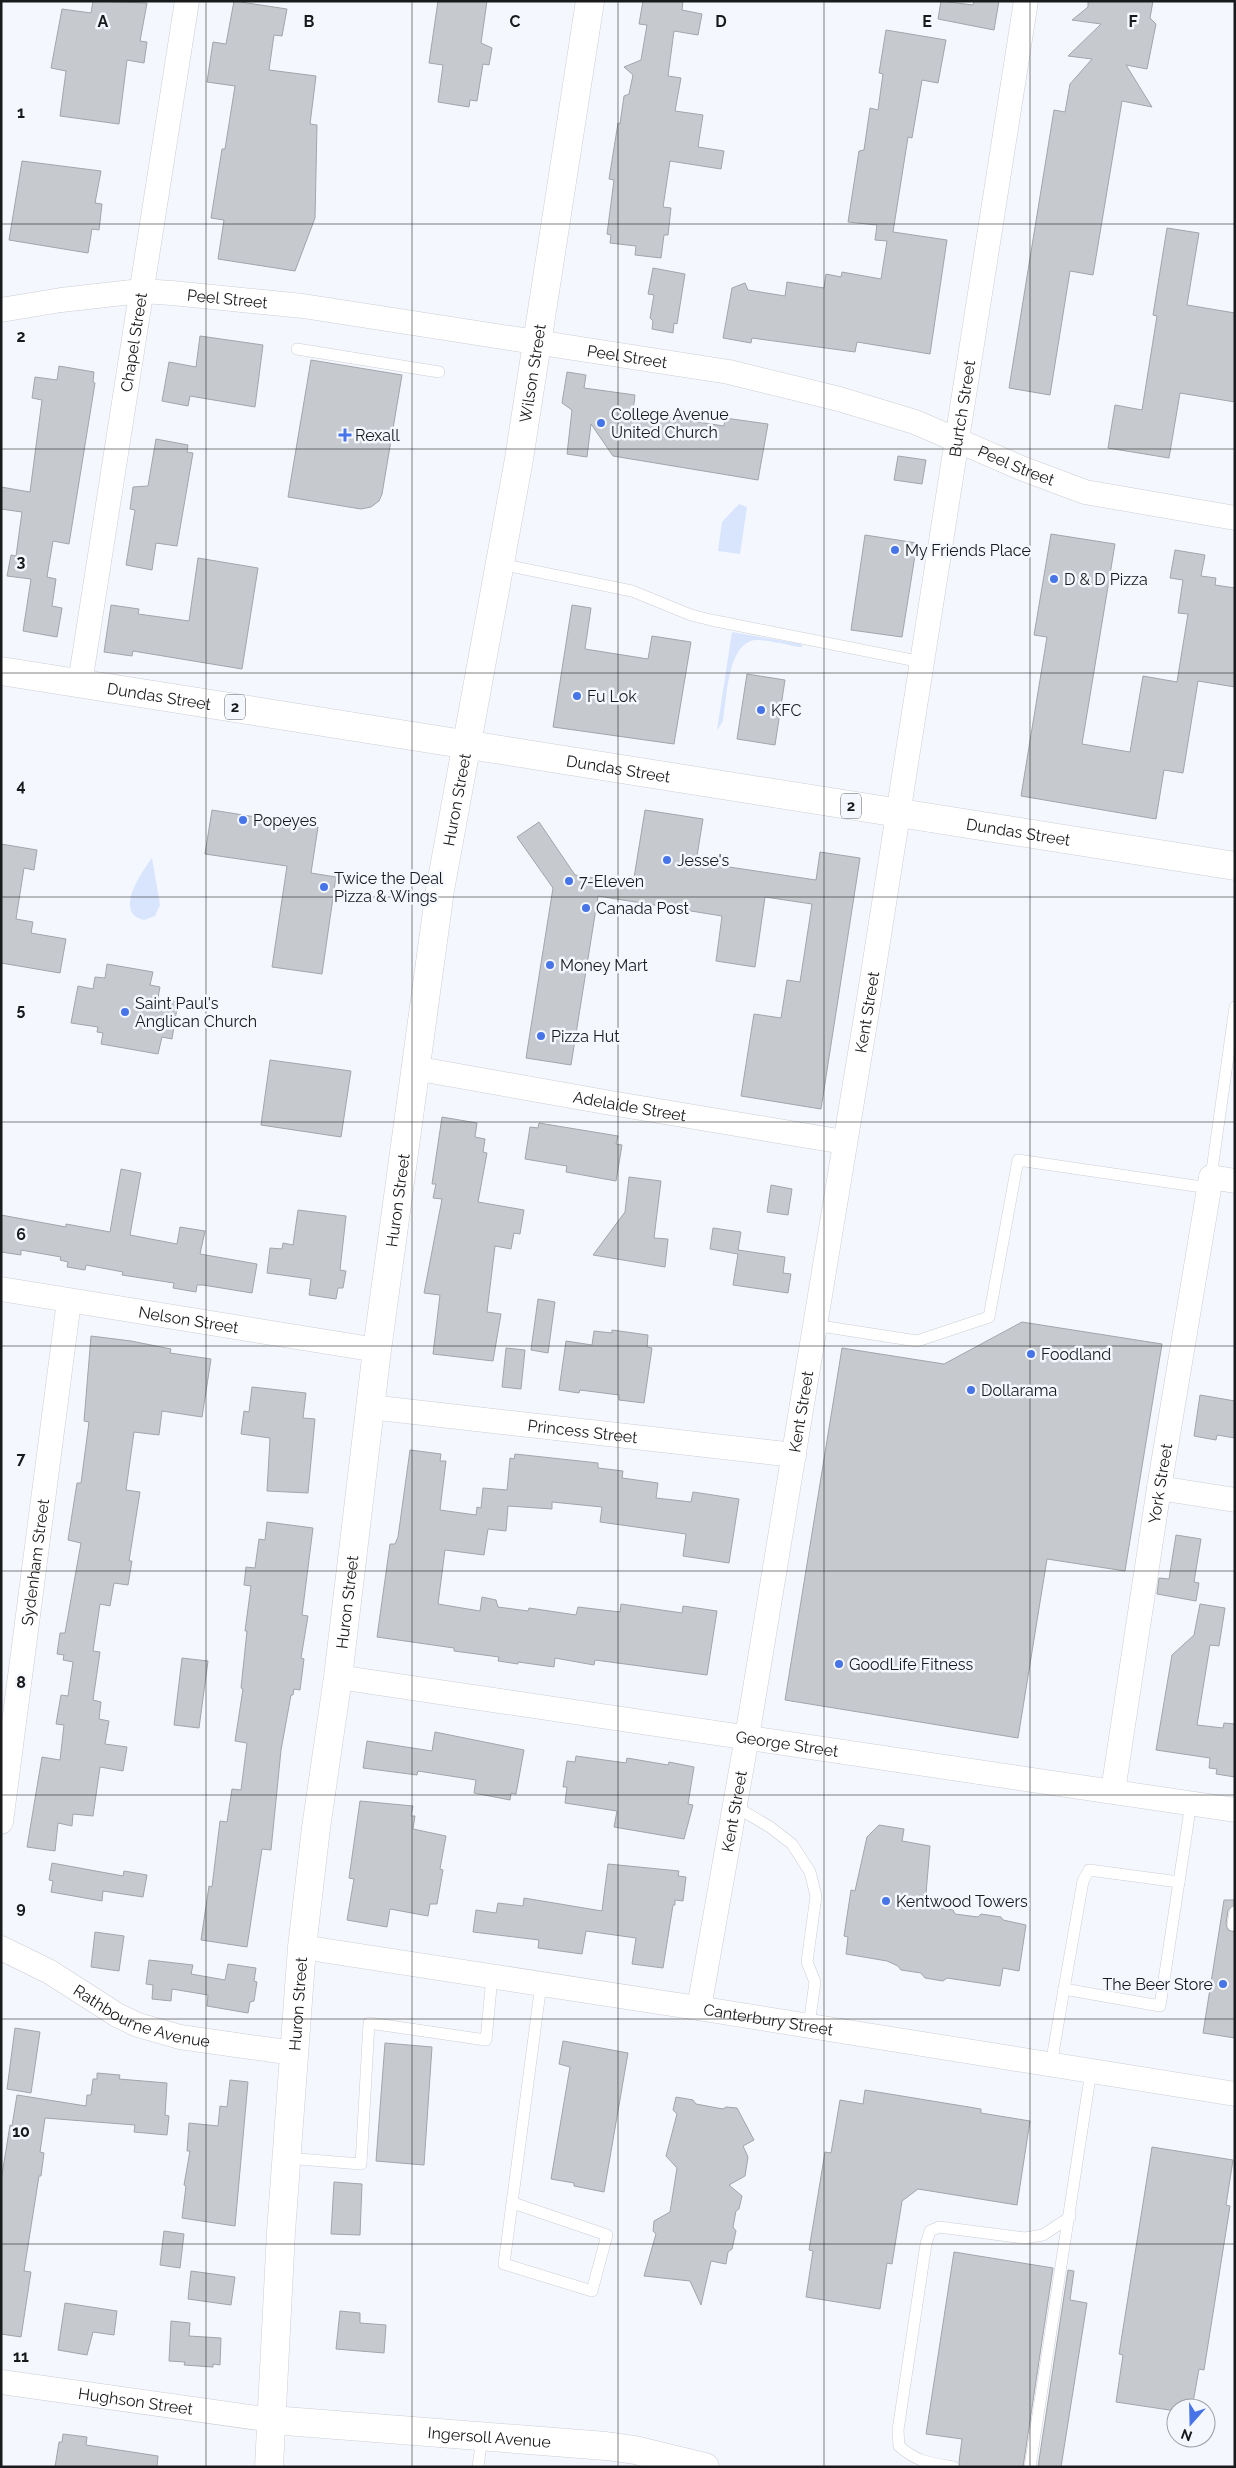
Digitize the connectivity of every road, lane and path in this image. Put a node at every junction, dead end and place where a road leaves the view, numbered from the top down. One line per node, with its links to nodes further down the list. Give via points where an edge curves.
1 (187, 1): 4 (street, Chapel Street)
2 (590, 1): 6 (main road, Wilson Street)
3 (1026, 1): 9 (street, Burtch Street)
4 (141, 291): 5 (street, Peel Street); 6 (street, Peel Street, via 303,306); 14 (street, Chapel Street)
5 (1, 310)
6 (538, 342): 9 (street, Peel Street, via 770,380 907,420); 11 (main road, Wilson Street)
7 (297, 349): 8 (lane)
8 (439, 372)
9 (958, 440): 10 (street, Peel Street, via 1085,492); 12 (street, Burtch Street)
10 (1235, 518)
11 (500, 564): 12 (lane, via 632,591 690,615 711,620); 15 (main road, Wilson Street)
12 (922, 662): 16 (street, Burtch Street)
13 (1, 671): 14 (main road, Dundas Street / 2)
14 (80, 683): 15 (main road, Dundas Street / 2)
15 (468, 743): 16 (main road, Dundas Street / 2); 19 (main road, Huron Street, via 440,890)
16 (898, 814): 17 (main road, Dundas Street / 2); 20 (street, Kent Street)
17 (1235, 866)
18 (1235, 1008): 22 (lane)
19 (414, 1068): 20 (street, Adelaide Street); 26 (main road, Huron Street)
20 (844, 1142): 25 (street, Kent Street)
21 (1235, 1181): 22 (street)
22 (1210, 1182): 25 (lane, via 1018,1160 989,1317 917,1341); 29 (street, York Street)
23 (1, 1290): 24 (street, Nelson Street)
24 (69, 1301): 26 (street, Nelson Street); 37 (street, Sydenham Street)
25 (814, 1325): 28 (street, Kent Street)
26 (377, 1350): 27 (main road, Huron Street)
27 (370, 1407): 28 (street, Princess Street); 31 (main road, Huron Street)
28 (794, 1455): 32 (street, Kent Street)
29 (1159, 1488): 30 (street); 33 (street, York Street)
30 (1235, 1500)
31 (338, 1677): 32 (street, George Street); 41 (main road, Huron Street)
32 (747, 1737): 33 (street, George Street); 35 (street, Kent Street)
33 (1114, 1791): 34 (street, George Street)
34 (1191, 1803): 36 (street, George Street); 38 (lane)
35 (736, 1807): 46 (street, Kent Street); 47 (lane, via 792,1844 810,1872 816,1896 807,1962 815,1982)
36 (1235, 1810)
37 (1, 1822)
38 (1179, 1882): 45 (lane, via 1089,1870 1083,1881); 45 (lane, via 1160,2006)
39 (1235, 1912): 40 (lane)
40 (1233, 1925)
41 (302, 1947): 43 (street, Canterbury Street); 48 (main road, Huron Street)
42 (1, 1948): 48 (street, Rathbourne Avenue, via 50,1972 132,2023 175,2036)
43 (492, 1977): 44 (street, Canterbury Street); 52 (lane, via 486,2040 369,2023 361,2164)
44 (541, 1984): 46 (street, Canterbury Street); 53 (lane)
45 (1064, 1989): 49 (lane)
46 (699, 2008): 47 (street, Canterbury Street)
47 (809, 2025): 49 (street, Canterbury Street)
48 (293, 2053): 52 (main road, Huron Street)
49 (1051, 2065): 50 (street, Canterbury Street)
50 (1091, 2071): 51 (street, Canterbury Street); 54 (lane)
51 (1235, 2094)
52 (286, 2158): 56 (main road, Huron Street)
53 (513, 2203): 53 (lane, via 504,2264 592,2291 607,2235)
54 (1070, 2217): 61 (lane, via 1043,2235 1024,2238 939,2227 930,2231 898,2430 899,2446 920,2461); 62 (lane)
55 (1, 2382): 56 (street, Hughson Street)
56 (272, 2420): 57 (main road, Ingersoll Avenue); 58 (main road, Huron Street)
57 (482, 2437): 59 (lane); 60 (main road, Ingersoll Avenue, via 635,2450)
58 (269, 2467)
59 (478, 2467)
60 (705, 2467)
61 (953, 2467)
62 (1030, 2467)

